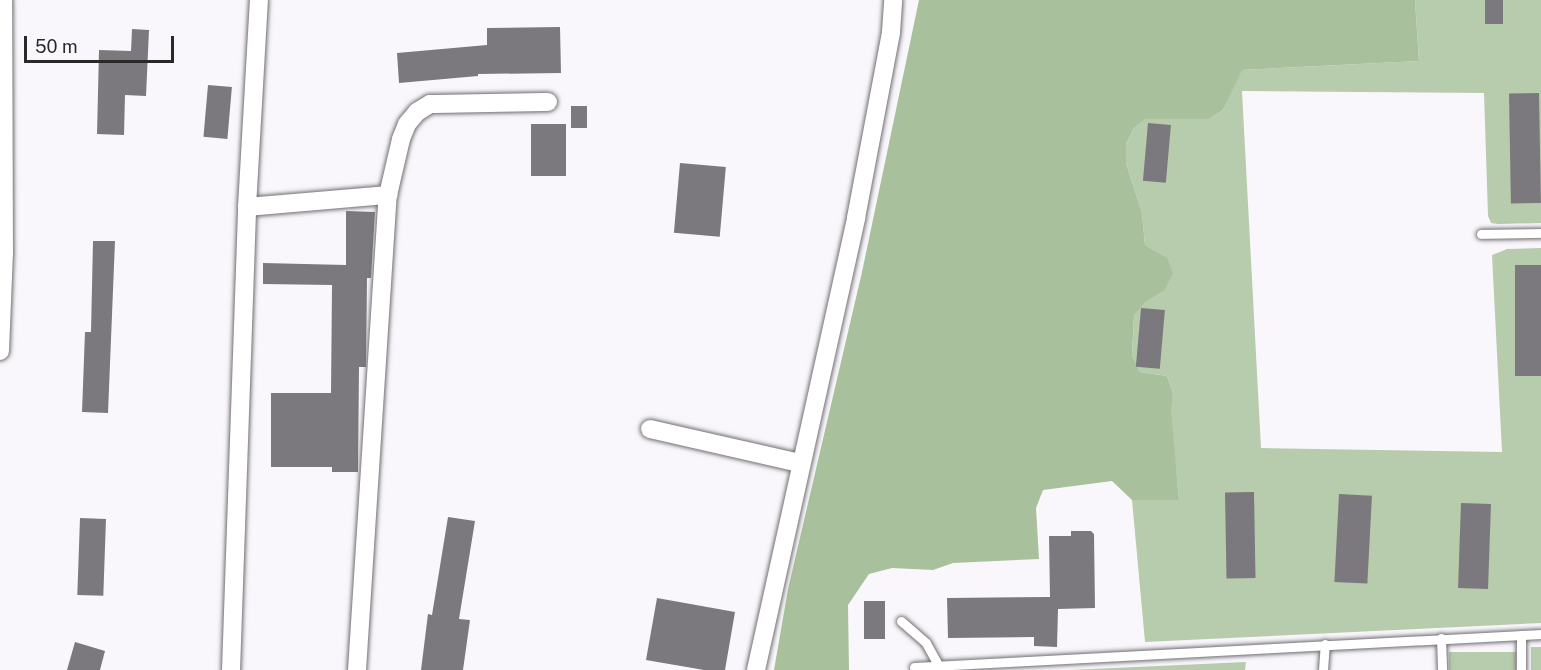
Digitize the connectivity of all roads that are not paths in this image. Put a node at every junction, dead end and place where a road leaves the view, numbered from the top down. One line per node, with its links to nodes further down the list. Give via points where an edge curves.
1 (3, 0): 9 (street)
2 (259, 0): 6 (street)
3 (893, 0): 12 (street, via 891,32 856,218)
4 (548, 102): 5 (street, via 430,104 407,124)
5 (388, 195): 6 (street); 21 (street)
6 (247, 207): 20 (street)
7 (1541, 233): 8 (lane)
8 (1481, 234)
9 (2, 253): 10 (street)
10 (0, 351)
11 (650, 429): 12 (street)
12 (800, 463): 22 (street)
13 (901, 621): 18 (lane, via 926,643)
14 (1521, 634): 15 (lane); 16 (lane); 25 (lane)
15 (1541, 634)
16 (1441, 638): 17 (lane); 24 (lane)
17 (1325, 644): 18 (lane); 23 (lane)
18 (939, 666): 19 (lane)
19 (915, 667)
20 (231, 670)
21 (357, 670)
22 (756, 670)
23 (1323, 670)
24 (1442, 670)
25 (1521, 670)

